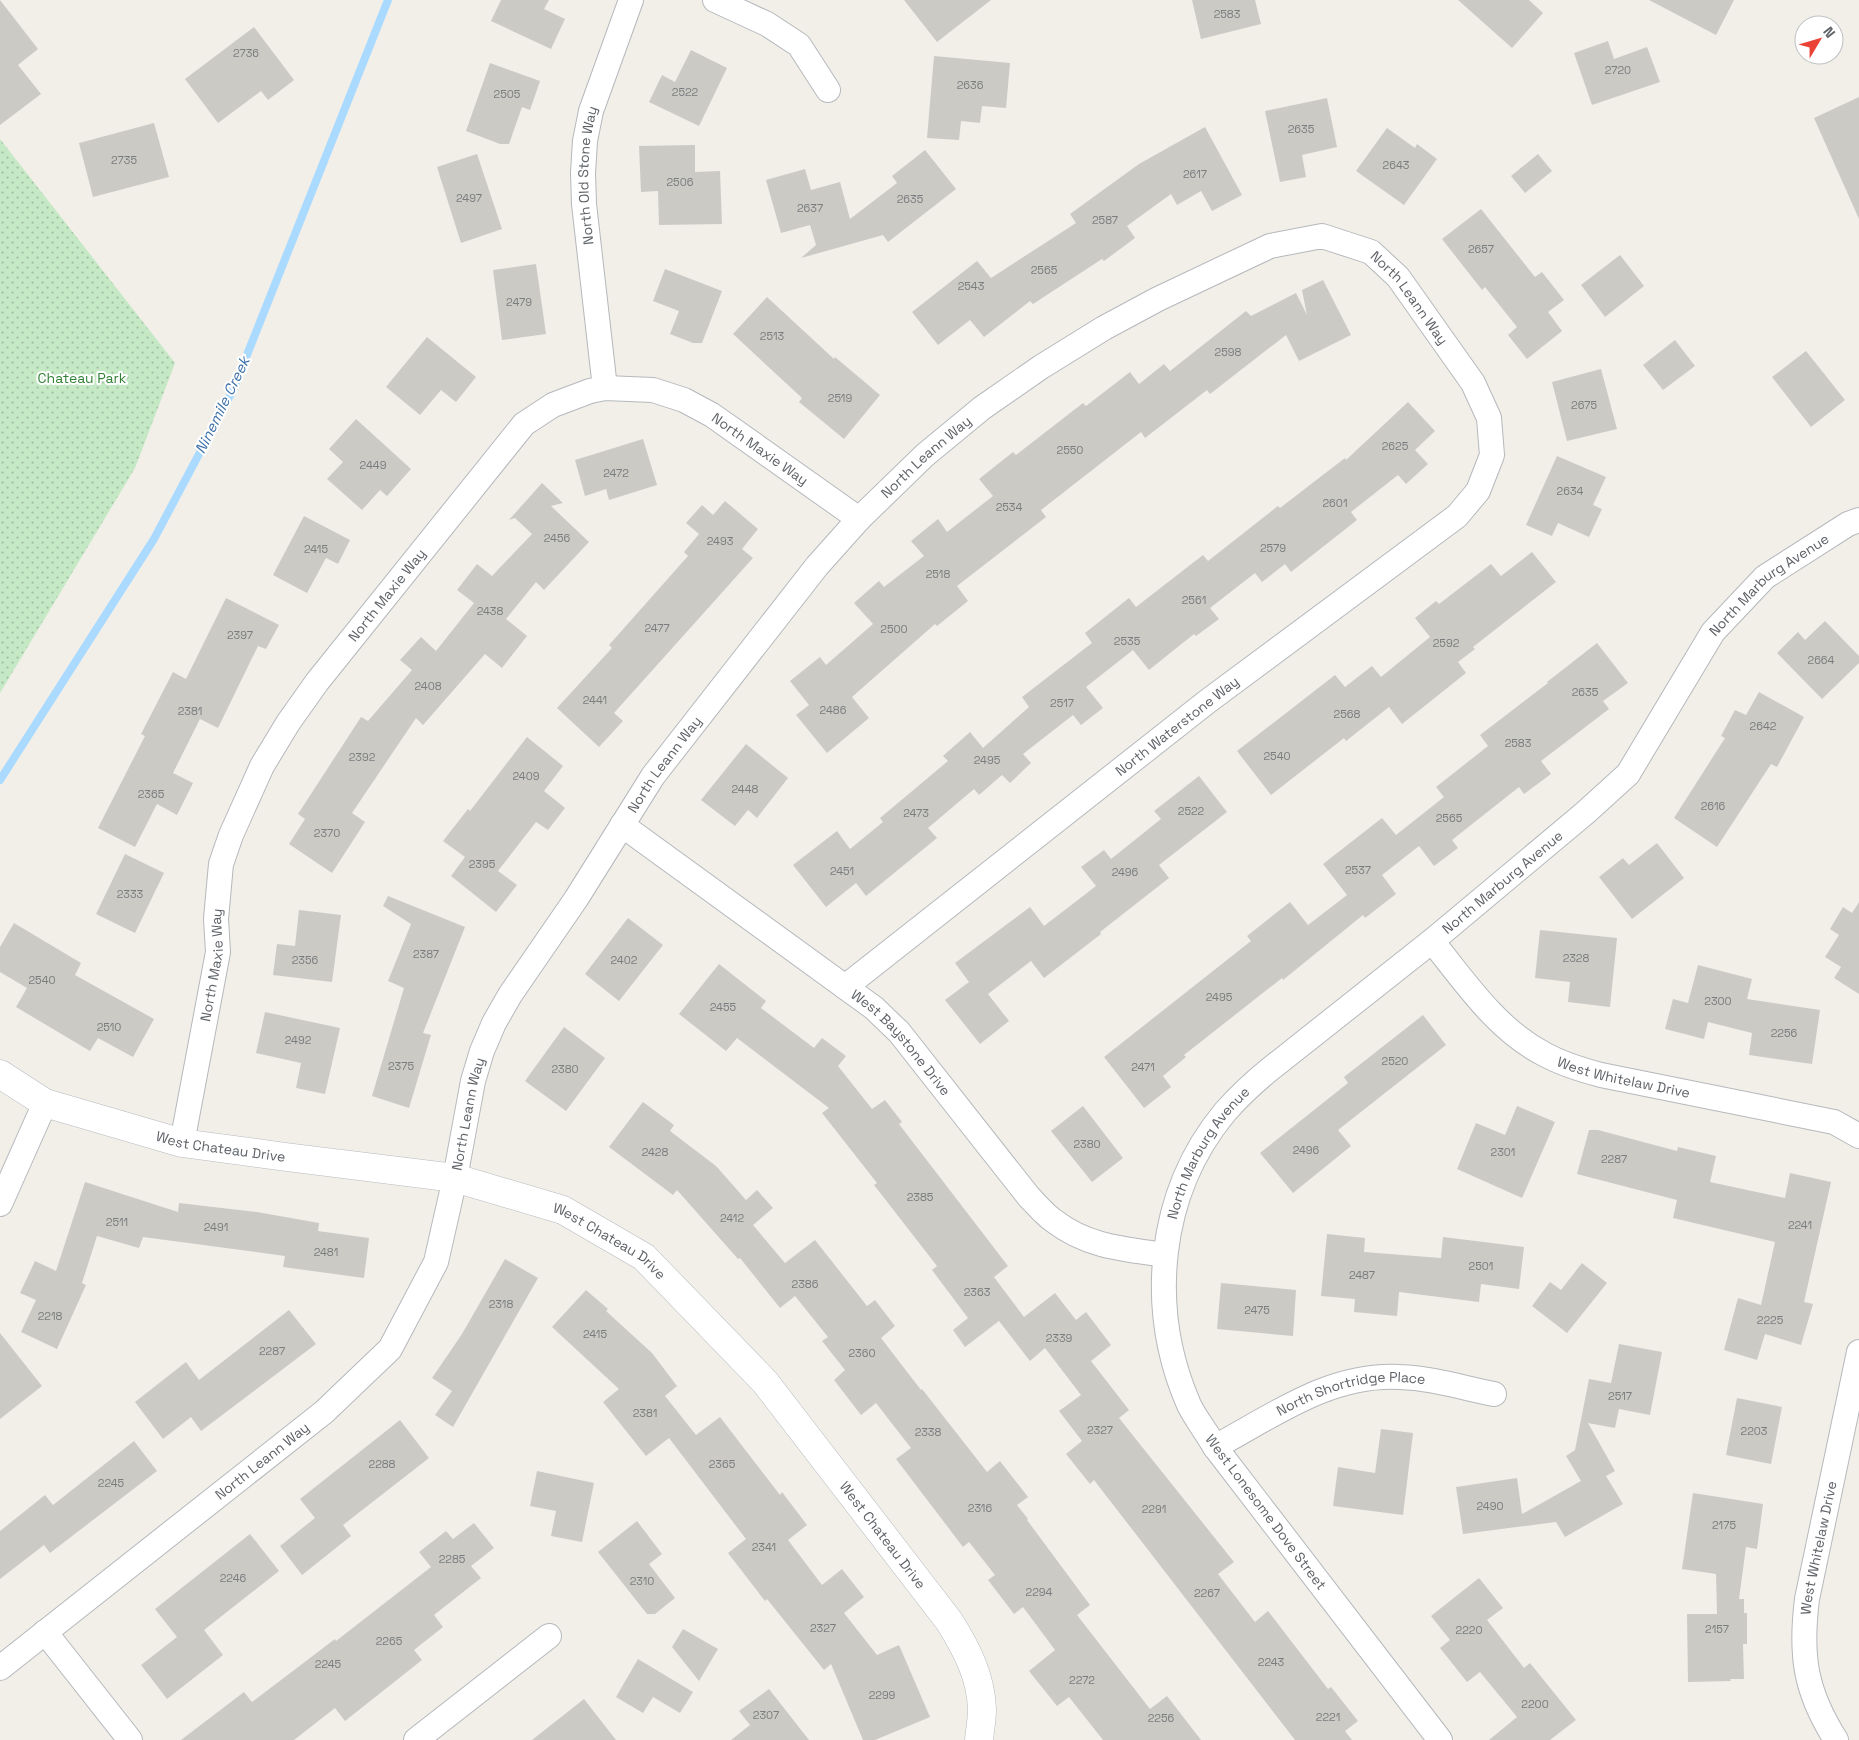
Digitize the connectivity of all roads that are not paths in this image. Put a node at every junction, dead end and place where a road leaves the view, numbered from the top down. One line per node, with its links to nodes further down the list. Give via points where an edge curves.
1 (631, 0): 4 (street, North Old Stone Way, via 591,111 583,165 584,204)
2 (715, 0): 3 (street, via 767,24 799,45)
3 (828, 90)
4 (605, 388): 6 (street, North Maxie Way, via 654,390 684,400 712,415); 14 (street, North Maxie Way, via 553,405 524,424 317,682 262,766 231,835 222,864 216,919 218,952)
5 (1492, 455): 6 (street, North Leann Way, via 1489,418 1473,383 1398,277 1371,252 1322,236 1270,246 1104,328 982,408 925,455); 10 (street, North Waterstone Way, via 1478,491 1457,516 1208,701)
6 (859, 519): 8 (street, North Leann Way, via 817,566 671,751)
7 (1859, 520): 9 (street, North Marburg Avenue, via 1765,577 1713,632 1628,774)
8 (622, 825): 10 (street, West Baystone Drive); 15 (street, North Leann Way, via 494,1023 473,1081)
9 (1432, 941): 13 (street, West Whitelaw Drive, via 1492,1015 1543,1054 1601,1075 1834,1122); 17 (street, North Marburg Avenue, via 1269,1070 1224,1113 1191,1166 1179,1194)
10 (845, 986): 17 (street, West Baystone Drive, via 899,1032 1029,1197 1053,1221 1080,1237 1110,1248)
11 (0, 1074): 12 (street, West Chateau Drive)
12 (45, 1103): 14 (street, West Chateau Drive); 16 (street)
13 (1859, 1136)
14 (182, 1142): 15 (street, West Chateau Drive)
15 (455, 1178): 21 (street, North Leann Way, via 436,1262 390,1349 324,1412); 26 (street, West Chateau Drive, via 563,1210 644,1257 765,1382 949,1621 966,1648 977,1677 982,1708)
16 (0, 1204)
17 (1165, 1255): 20 (street, West Lonesome Dove Street, via 1164,1318 1170,1349 1190,1407)
18 (1859, 1352): 28 (street, West Whitelaw Drive, via 1803,1630 1811,1691)
19 (1494, 1394): 20 (street, North Shortridge Place, via 1401,1377 1369,1378 1338,1384 1309,1395)
20 (1215, 1447): 27 (street, West Lonesome Dove Street)
21 (45, 1632): 23 (street, North Leann Way); 24 (street)
22 (549, 1636): 25 (street)
23 (0, 1668)
24 (130, 1740)
25 (416, 1740)
26 (979, 1740)
27 (1440, 1740)
28 (1836, 1740)

